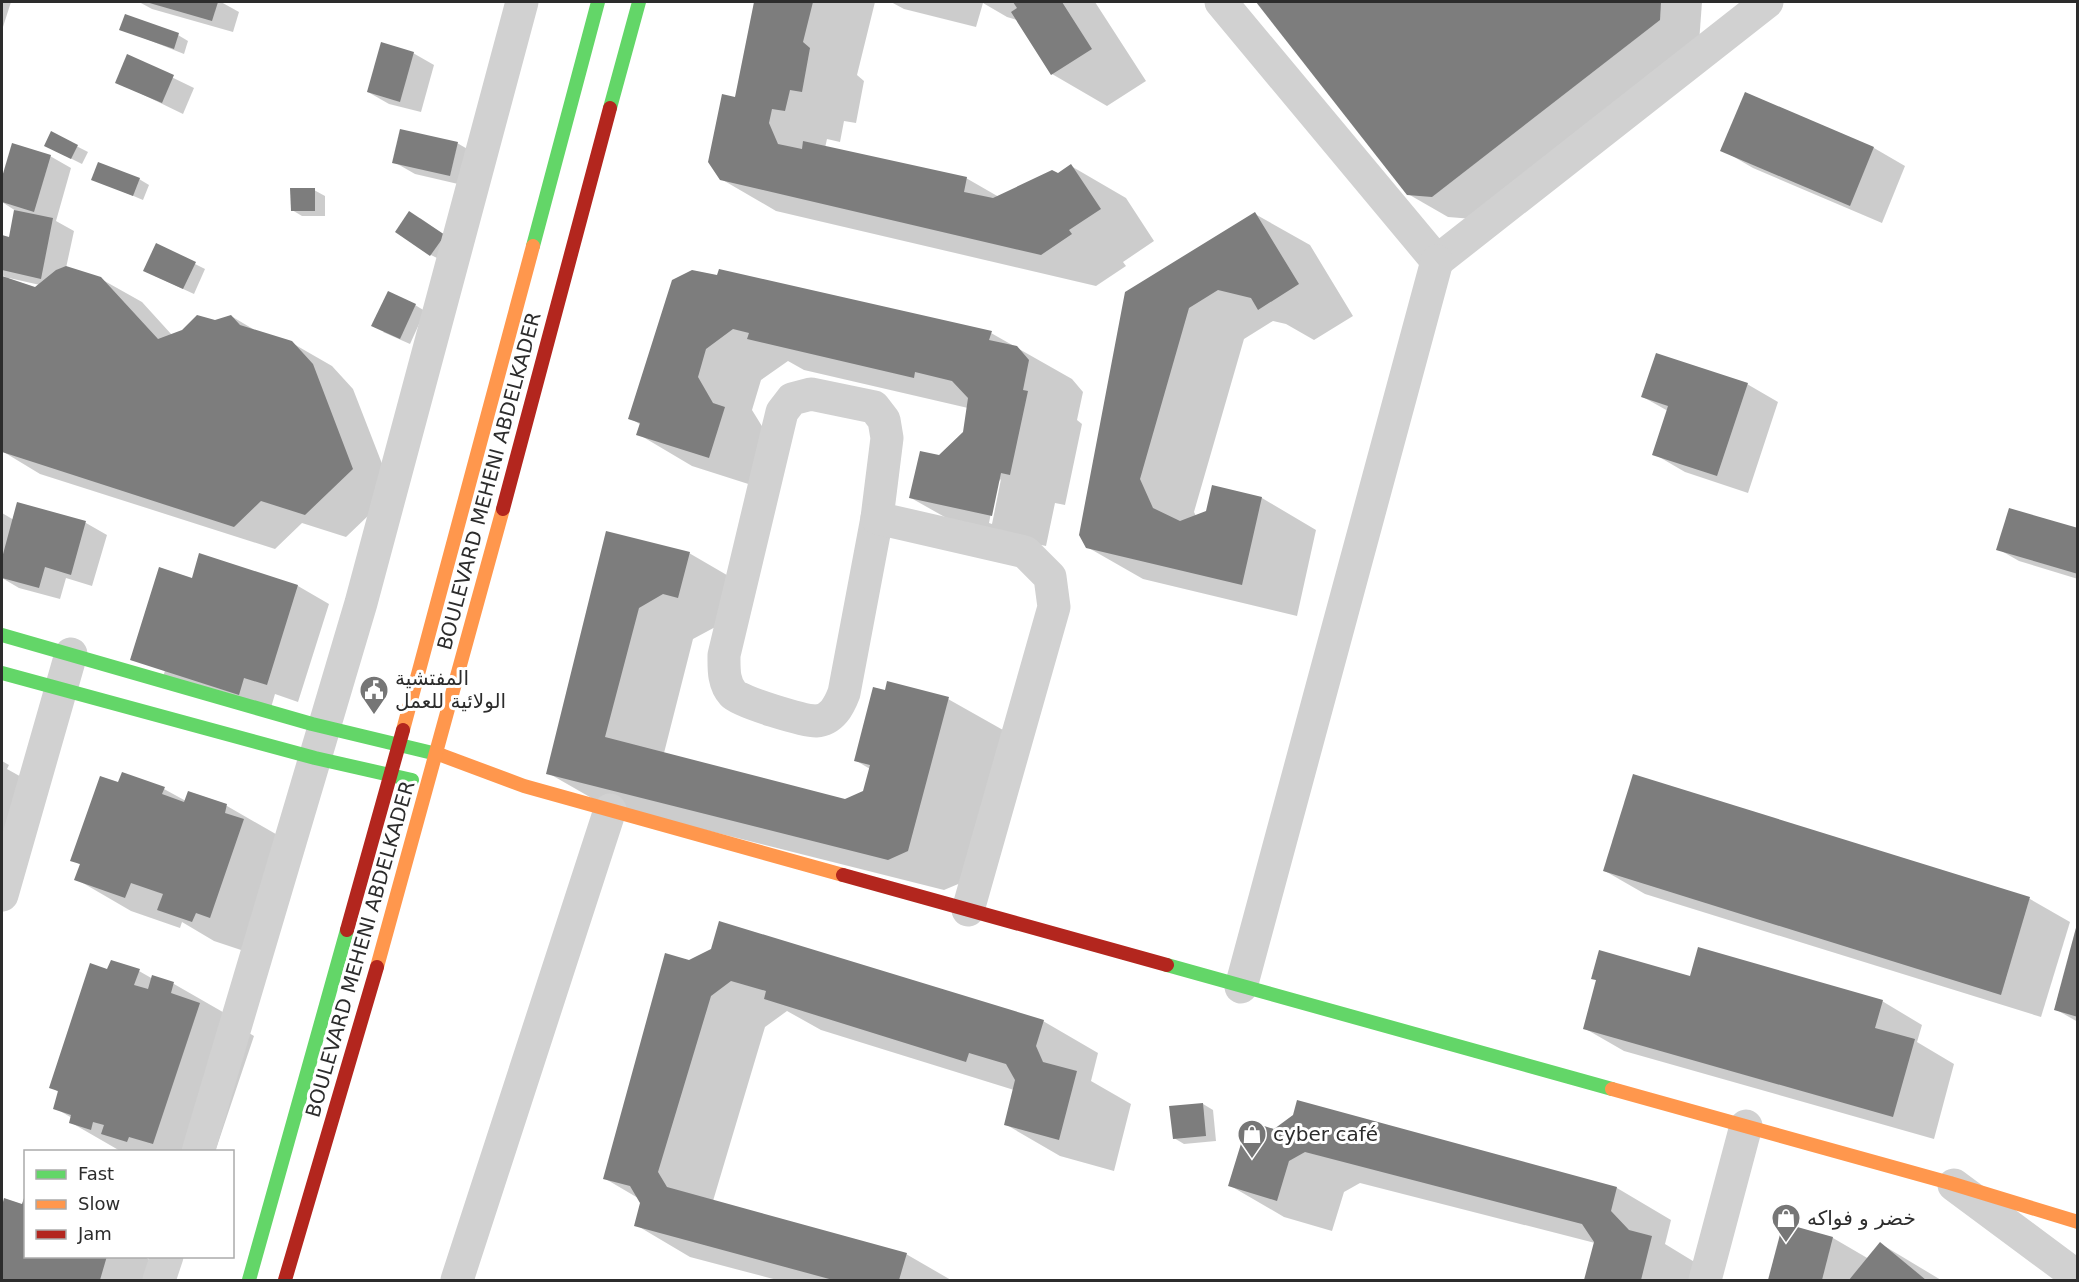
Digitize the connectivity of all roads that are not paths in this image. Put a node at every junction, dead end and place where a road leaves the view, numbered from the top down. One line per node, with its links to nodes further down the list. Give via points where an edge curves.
1 (522, 2): 12 (street, via 362,603)
2 (598, 2): 13 (main road, BOULEVARD MEHENI ABDELKADER)
3 (639, 2): 14 (main road, BOULEVARD MEHENI ABDELKADER)
4 (1221, 2): 6 (street)
5 (1767, 2): 6 (street)
6 (1437, 261): 23 (street)
7 (877, 518): 7 (street, via 838,708 816,721 743,702 731,693 724,676 724,655 782,412 792,399 811,394 874,407 884,420 887,438); 22 (street, via 1025,552 1050,577 1054,607)
8 (2, 635): 9 (main road)
9 (71, 654): 11 (street); 12 (main road)
10 (2, 673): 11 (main road)
11 (61, 690): 15 (main road); 21 (street)
12 (325, 727): 13 (main road); 15 (street)
13 (399, 744): 14 (main road); 16 (main road, BOULEVARD MEHENI ABDELKADER)
14 (436, 753): 17 (main road); 19 (main road, BOULEVARD MEHENI ABDELKADER)
15 (315, 758): 16 (main road); 25 (street)
16 (390, 775): 19 (main road); 31 (main road, BOULEVARD MEHENI ABDELKADER)
17 (509, 782): 18 (main road); 20 (main road)
18 (474, 783)
19 (433, 784): 32 (main road, BOULEVARD MEHENI ABDELKADER)
20 (610, 810): 22 (main road); 33 (street)
21 (2, 895)
22 (968, 910): 23 (main road)
23 (1240, 987): 24 (main road)
24 (1746, 1126): 26 (main road); 34 (street)
25 (199, 1150)
26 (1950, 1183): 27 (main road); 29 (street)
27 (2078, 1222)
28 (167, 1258): 30 (street)
29 (2078, 1277)
30 (159, 1281)
31 (249, 1281)
32 (285, 1281)
33 (457, 1281)
34 (1705, 1281)

